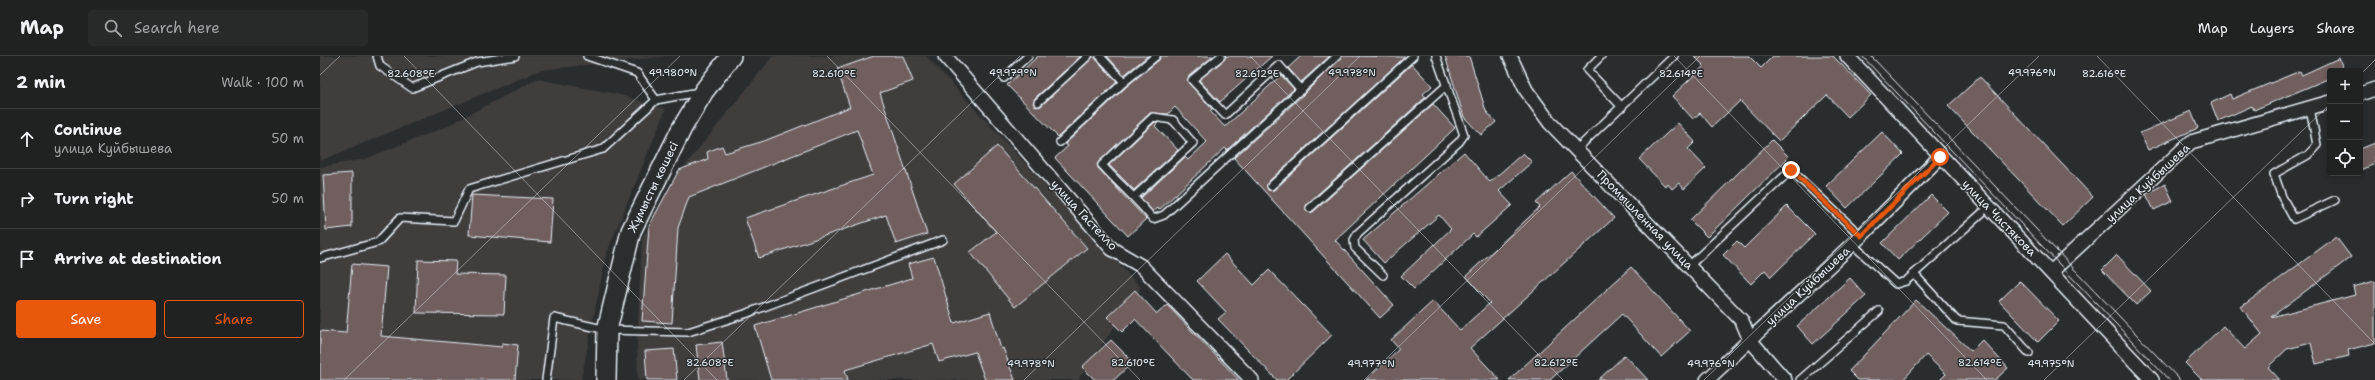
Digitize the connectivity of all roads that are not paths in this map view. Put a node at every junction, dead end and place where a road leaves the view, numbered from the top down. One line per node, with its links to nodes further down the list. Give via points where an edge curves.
1 (377, 56): 2 (lane, via 380,66 412,88 477,62)
2 (515, 56)
3 (587, 56): 25 (lane, via 637,73)
4 (731, 56): 23 (main road, Жұмысты көшесі)
5 (945, 56): 51 (street, улица Гастелло, via 1112,249 1141,266)
6 (1028, 56): 18 (lane)
7 (1088, 56): 26 (lane)
8 (1100, 56): 19 (lane)
9 (1156, 56): 19 (lane)
10 (1221, 56): 22 (lane, via 1192,80 1225,115 1278,65)
11 (1337, 56): 22 (lane)
12 (1413, 56): 33 (lane)
13 (1436, 56): 20 (lane)
14 (1510, 56): 31 (street, Промышленная улица, via 1526,90 1550,123)
15 (1601, 56): 28 (lane, via 1587,70)
16 (1674, 56): 28 (lane)
17 (1847, 56): 32 (street, улица Чистякова)
18 (1004, 78)
19 (1124, 82): 30 (lane)
20 (1447, 85): 36 (lane); 44 (lane, via 1464,135 1358,233 1354,240 1355,248)
21 (2375, 89): 24 (street)
22 (1301, 90): 34 (lane, via 1164,215 1154,219)
23 (704, 91): 25 (lane); 46 (main road, Жұмысты көшесі, via 682,128 631,231)
24 (2363, 93)
25 (656, 100): 40 (lane, via 603,149 470,189 454,221 400,218 378,242)
26 (1038, 102)
27 (2327, 103): 29 (street, улица Куйбышева)
28 (1622, 106): 31 (lane)
29 (2310, 108): 35 (lane, via 2317,145 2308,156 2274,174 2294,219); 42 (street, улица Куйбышева, via 2191,142)
30 (1060, 142)
31 (1577, 149): 41 (street, Промышленная улица)
32 (1940, 157): 39 (street, улица Куйбышева); 42 (street, улица Чистякова)
33 (1271, 186)
34 (1135, 196): 34 (lane, via 1193,142 1173,120 1153,117 1102,165 1128,194)
35 (2334, 200)
36 (1310, 208)
37 (1982, 213): 43 (lane)
38 (943, 240): 46 (lane, via 745,314 688,332)
39 (1856, 240): 41 (lane, via 1791,170); 43 (lane, via 1896,284 1906,281); 47 (street, улица Куйбышева)
40 (320, 258)
41 (1689, 266): 47 (street, Промышленная улица, via 1742,321)
42 (2051, 272): 55 (street, улица Чистякова)
43 (1914, 274): 48 (lane, via 1957,321 2004,325)
44 (1383, 275)
45 (1879, 311): 54 (lane)
46 (607, 330): 49 (lane, via 554,318); 50 (main road, Жұмысты көшесі)
47 (1750, 340): 52 (street, улица Куйбышева); 53 (street, Промышленная улица)
48 (2029, 353)
49 (546, 380)
50 (606, 380)
51 (1252, 380)
52 (1707, 380)
53 (1785, 380)
54 (1800, 380)
55 (2152, 380)

